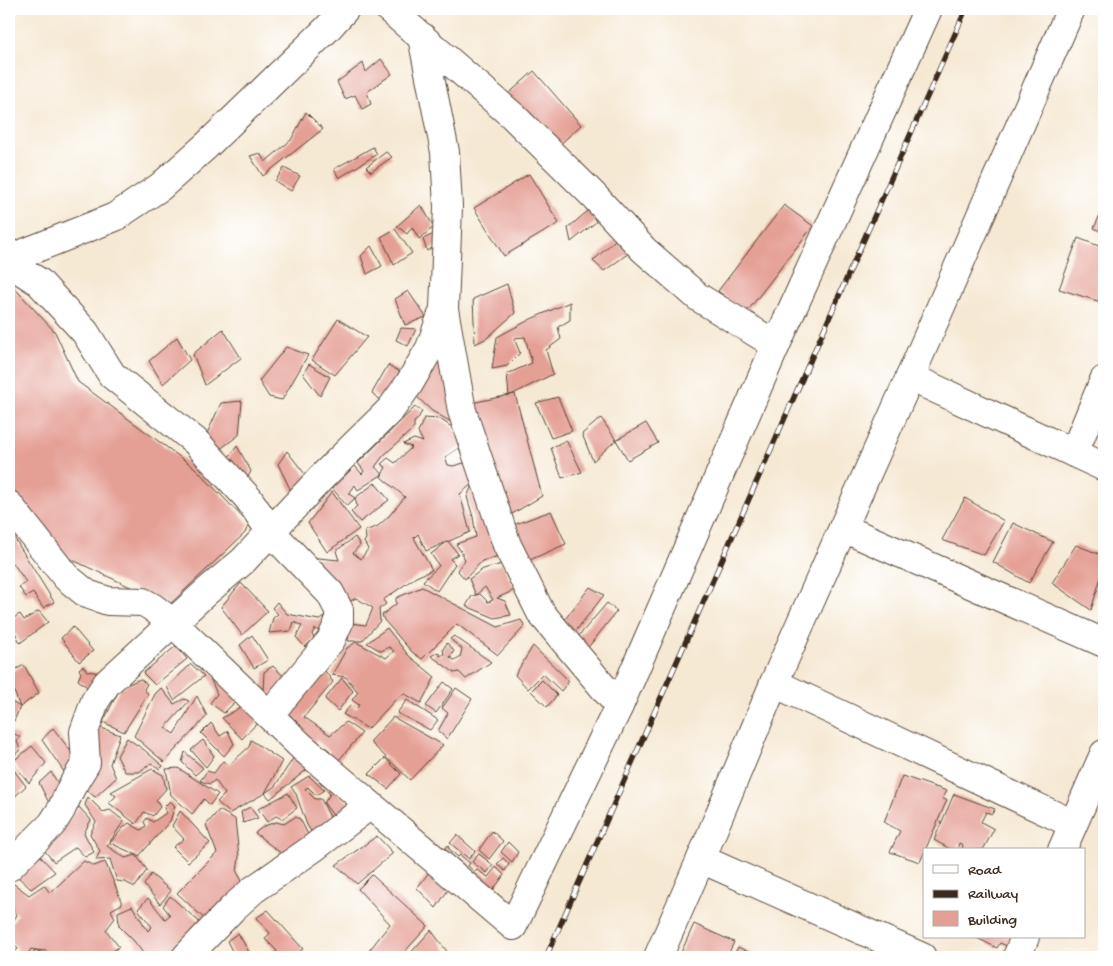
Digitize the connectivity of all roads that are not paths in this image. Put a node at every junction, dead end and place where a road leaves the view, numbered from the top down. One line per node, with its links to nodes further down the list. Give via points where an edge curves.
1 (345, 9): 6 (street, via 160,187 115,217)
2 (389, 9): 5 (street)
3 (928, 9): 8 (street)
4 (1071, 9): 9 (street)
5 (422, 37): 7 (street, via 445,152 448,207); 8 (street, via 513,116 644,250 698,297)
6 (9, 261): 15 (street, via 39,282 85,332 112,375 195,441 248,498)
7 (444, 309): 15 (street, via 430,348 391,409 320,478); 19 (street, via 462,411 507,545 541,613)
8 (776, 344): 19 (street)
9 (910, 377): 11 (street); 14 (street)
10 (1104, 380): 11 (street)
11 (1074, 453): 12 (street)
12 (1104, 468)
13 (9, 505): 16 (street, via 66,577 88,594 108,601 143,602)
14 (843, 528): 17 (street); 18 (street)
15 (271, 532): 16 (street); 20 (street, via 330,593 339,610 339,622 331,640)
16 (173, 623): 20 (street); 26 (street, via 107,683 95,701 84,732 86,763 61,810 52,824)
17 (1104, 643)
18 (774, 683): 23 (street); 25 (street)
19 (619, 706): 22 (street, via 513,926)
20 (269, 715): 22 (street)
21 (1104, 754): 23 (street)
22 (370, 805): 28 (street, via 253,890 232,909)
23 (1073, 824): 24 (street)
24 (1063, 848)
25 (701, 859): 29 (street); 30 (street)
26 (9, 867)
27 (1025, 938): 31 (street)
28 (199, 951)
29 (658, 957)
30 (922, 957)
31 (1016, 957)

